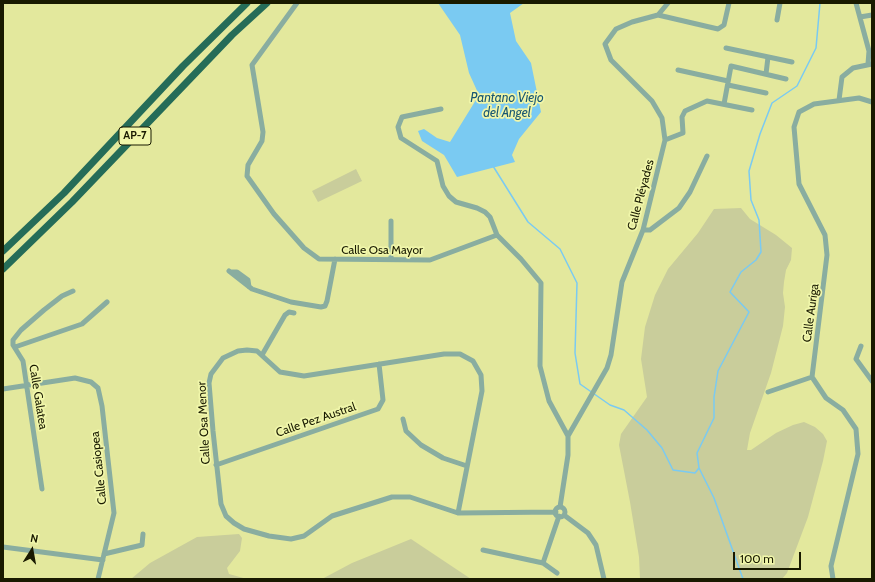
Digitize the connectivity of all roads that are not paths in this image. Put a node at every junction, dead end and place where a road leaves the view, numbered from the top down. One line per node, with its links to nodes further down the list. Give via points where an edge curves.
1 (247, 3): 33 (highway, AP-7, via 183,66 64,193)
2 (267, 3): 36 (highway, AP-7, via 232,35 72,202)
3 (297, 3): 34 (street, Calle Osa Mayor, via 252,65 263,132 262,142 248,165 247,176 274,214 304,248 319,259)
4 (668, 3): 8 (street)
5 (729, 3): 8 (street, via 724,25 718,29)
6 (780, 3): 11 (street)
7 (856, 3): 10 (street)
8 (658, 15): 28 (street, Calle Pléyades, via 632,22 616,30 605,44 611,60 652,101 662,118)
9 (872, 15): 10 (street)
10 (860, 17): 13 (street)
11 (777, 20)
12 (872, 33): 13 (street)
13 (865, 35): 17 (street, via 870,51)
14 (726, 48): 15 (street)
15 (768, 57): 16 (street); 19 (street)
16 (792, 62)
17 (870, 64): 23 (street, via 853,68 842,77)
18 (678, 70): 21 (street)
19 (766, 74): 20 (street); 21 (street, via 731,66)
20 (786, 79)
21 (728, 83): 22 (street); 25 (street)
22 (766, 93)
23 (840, 100): 24 (street, Calle Auriga, via 859,98); 45 (street, Calle Auriga, via 814,104 800,112 794,127 798,184 825,235 827,255)
24 (872, 102)
25 (724, 104): 27 (street); 28 (street, via 707,101 685,111 682,117 683,132)
26 (441, 109): 32 (street, via 402,118 398,127 401,138 437,161 443,186 449,196 456,202 485,212)
27 (752, 110)
28 (665, 140): 31 (street, Calle Pléyades)
29 (707, 156): 31 (street, via 690,192 679,208 650,230)
30 (390, 221): 35 (street)
31 (643, 230): 51 (street, Calle Pléyades, via 622,282 612,355)
32 (497, 235): 35 (street, Calle Osa Mayor, via 430,260); 51 (street, via 541,283 540,366 549,401)
33 (3, 251)
34 (335, 259): 35 (street, Calle Osa Mayor); 37 (street, via 327,301 321,308 291,302 249,287)
35 (391, 259)
36 (3, 269)
37 (230, 272)
38 (73, 291): 42 (street, via 62,296 21,330 13,340)
39 (107, 302): 42 (street, via 82,324)
40 (294, 313): 43 (street, via 289,312 285,315)
41 (861, 346): 46 (street, via 856,359)
42 (15, 347): 47 (street, Calle Galatea, via 23,361)
43 (262, 355): 44 (street, via 280,372 304,376); 52 (street, Calle Osa Menor, via 257,351 238,351 223,358 211,374 209,383)
44 (379, 364): 52 (street, Calle Pez Austral, via 383,400 378,409); 53 (street, via 444,354 460,354 473,361 481,375 482,390)
45 (812, 377): 49 (street); 68 (street, via 826,398 843,410 856,429 858,454 831,566)
46 (872, 381)
47 (27, 386): 48 (street); 54 (street, Calle Galatea); 62 (street, Calle Casiopea, via 75,378 91,382 98,388 114,513)
48 (3, 390)
49 (768, 392)
50 (403, 419): 53 (street, via 406,431 420,445 443,458)
51 (568, 436): 55 (street, via 568,455)
52 (216, 465): 56 (street, Calle Osa Menor, via 221,504 226,516 244,529 269,536 291,539 304,536 332,516 392,497 410,497)
53 (467, 466): 56 (street)
54 (42, 489)
55 (560, 507): 57 (street); 58 (street, via 564,508)
56 (458, 513): 57 (street, Calle Osa Menor)
57 (557, 514): 58 (street, Calle Osa Menor); 64 (street)
58 (564, 515): 67 (street, via 588,533 596,546)
59 (143, 534): 62 (street, via 142,545)
60 (3, 547): 63 (street)
61 (483, 550): 64 (street)
62 (104, 554): 63 (street, Calle Casiopea)
63 (102, 560): 66 (street, Calle Casiopea)
64 (543, 563): 65 (street)
65 (557, 573)
66 (98, 579)
67 (604, 579)
68 (833, 579)

